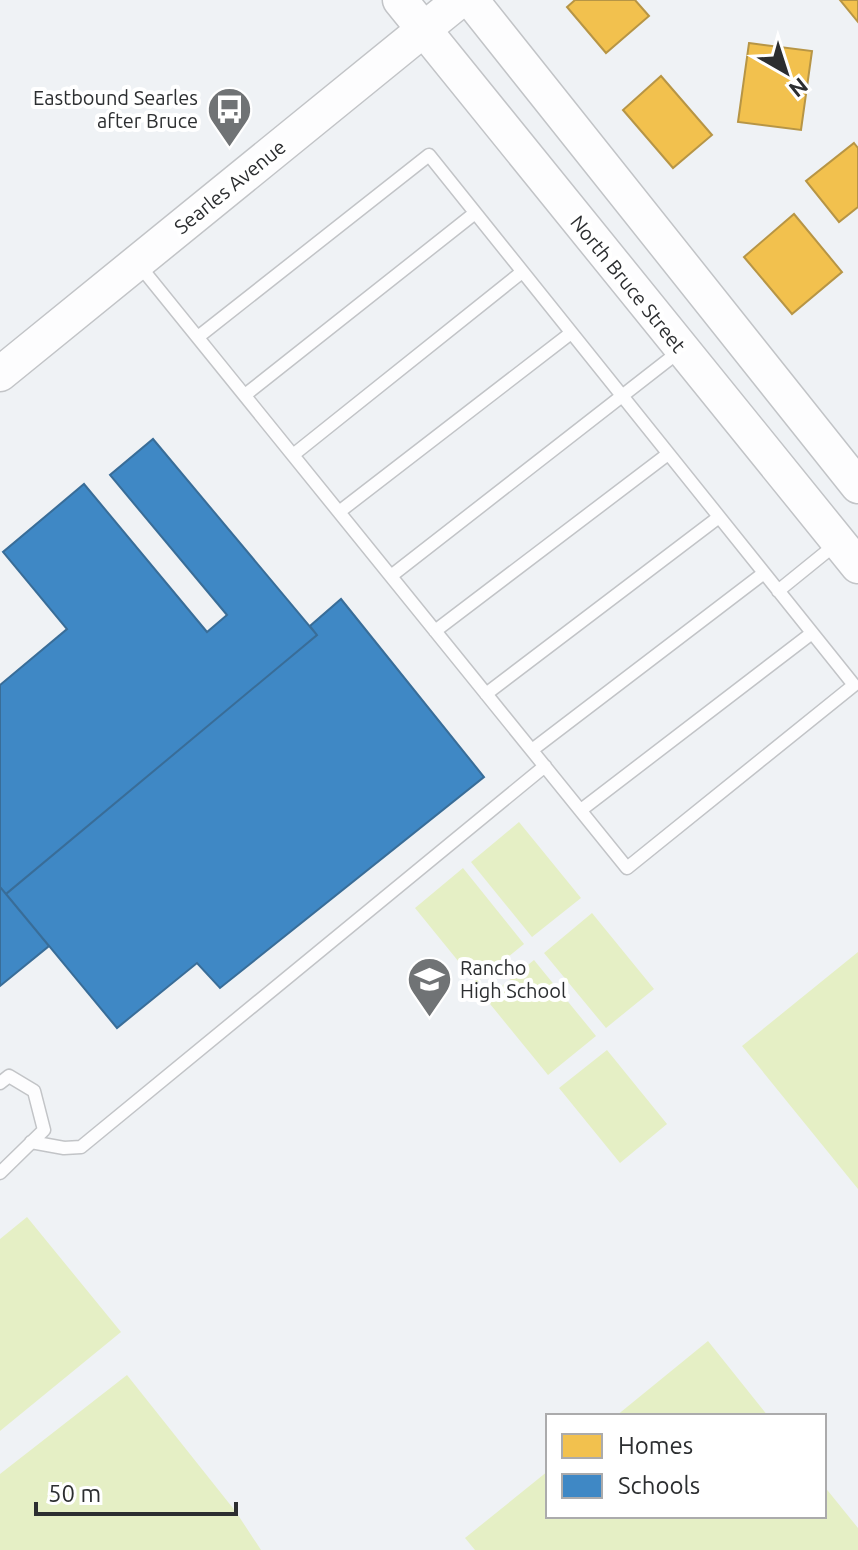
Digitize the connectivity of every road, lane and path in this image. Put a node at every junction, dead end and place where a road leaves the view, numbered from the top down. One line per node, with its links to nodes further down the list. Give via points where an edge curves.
1 (400, 0): 4 (main road, North Bruce Street)
2 (460, 0): 4 (main road, Searles Avenue)
3 (471, 0): 16 (main road)
4 (423, 29): 6 (main road, Searles Avenue); 10 (main road, North Bruce Street)
5 (475, 213): 7 (lane); 9 (lane, via 429,155); 12 (lane)
6 (137, 262): 9 (lane); 11 (main road, Searles Avenue)
7 (522, 272): 8 (lane); 15 (lane)
8 (571, 333): 13 (lane); 17 (lane)
9 (198, 337): 12 (lane)
10 (681, 350): 13 (lane); 19 (main road, North Bruce Street)
11 (0, 374)
12 (245, 395): 15 (lane)
13 (622, 396): 14 (lane); 21 (lane)
14 (668, 454): 18 (lane); 23 (lane)
15 (293, 455): 17 (lane)
16 (858, 486)
17 (339, 512): 21 (lane)
18 (719, 517): 20 (lane); 25 (lane)
19 (848, 554): 22 (lane)
20 (764, 573): 22 (lane); 26 (lane)
21 (391, 576): 23 (lane)
22 (778, 591): 24 (lane)
23 (435, 631): 25 (lane)
24 (812, 633): 28 (lane); 28 (lane, via 854,685 627,868)
25 (486, 694): 26 (lane)
26 (532, 750): 27 (lane)
27 (545, 766): 28 (lane); 30 (lane, via 81,1147)
28 (581, 810)
29 (0, 1083): 30 (lane, via 9,1076 34,1091 44,1130)
30 (31, 1142): 31 (lane)
31 (0, 1173)

